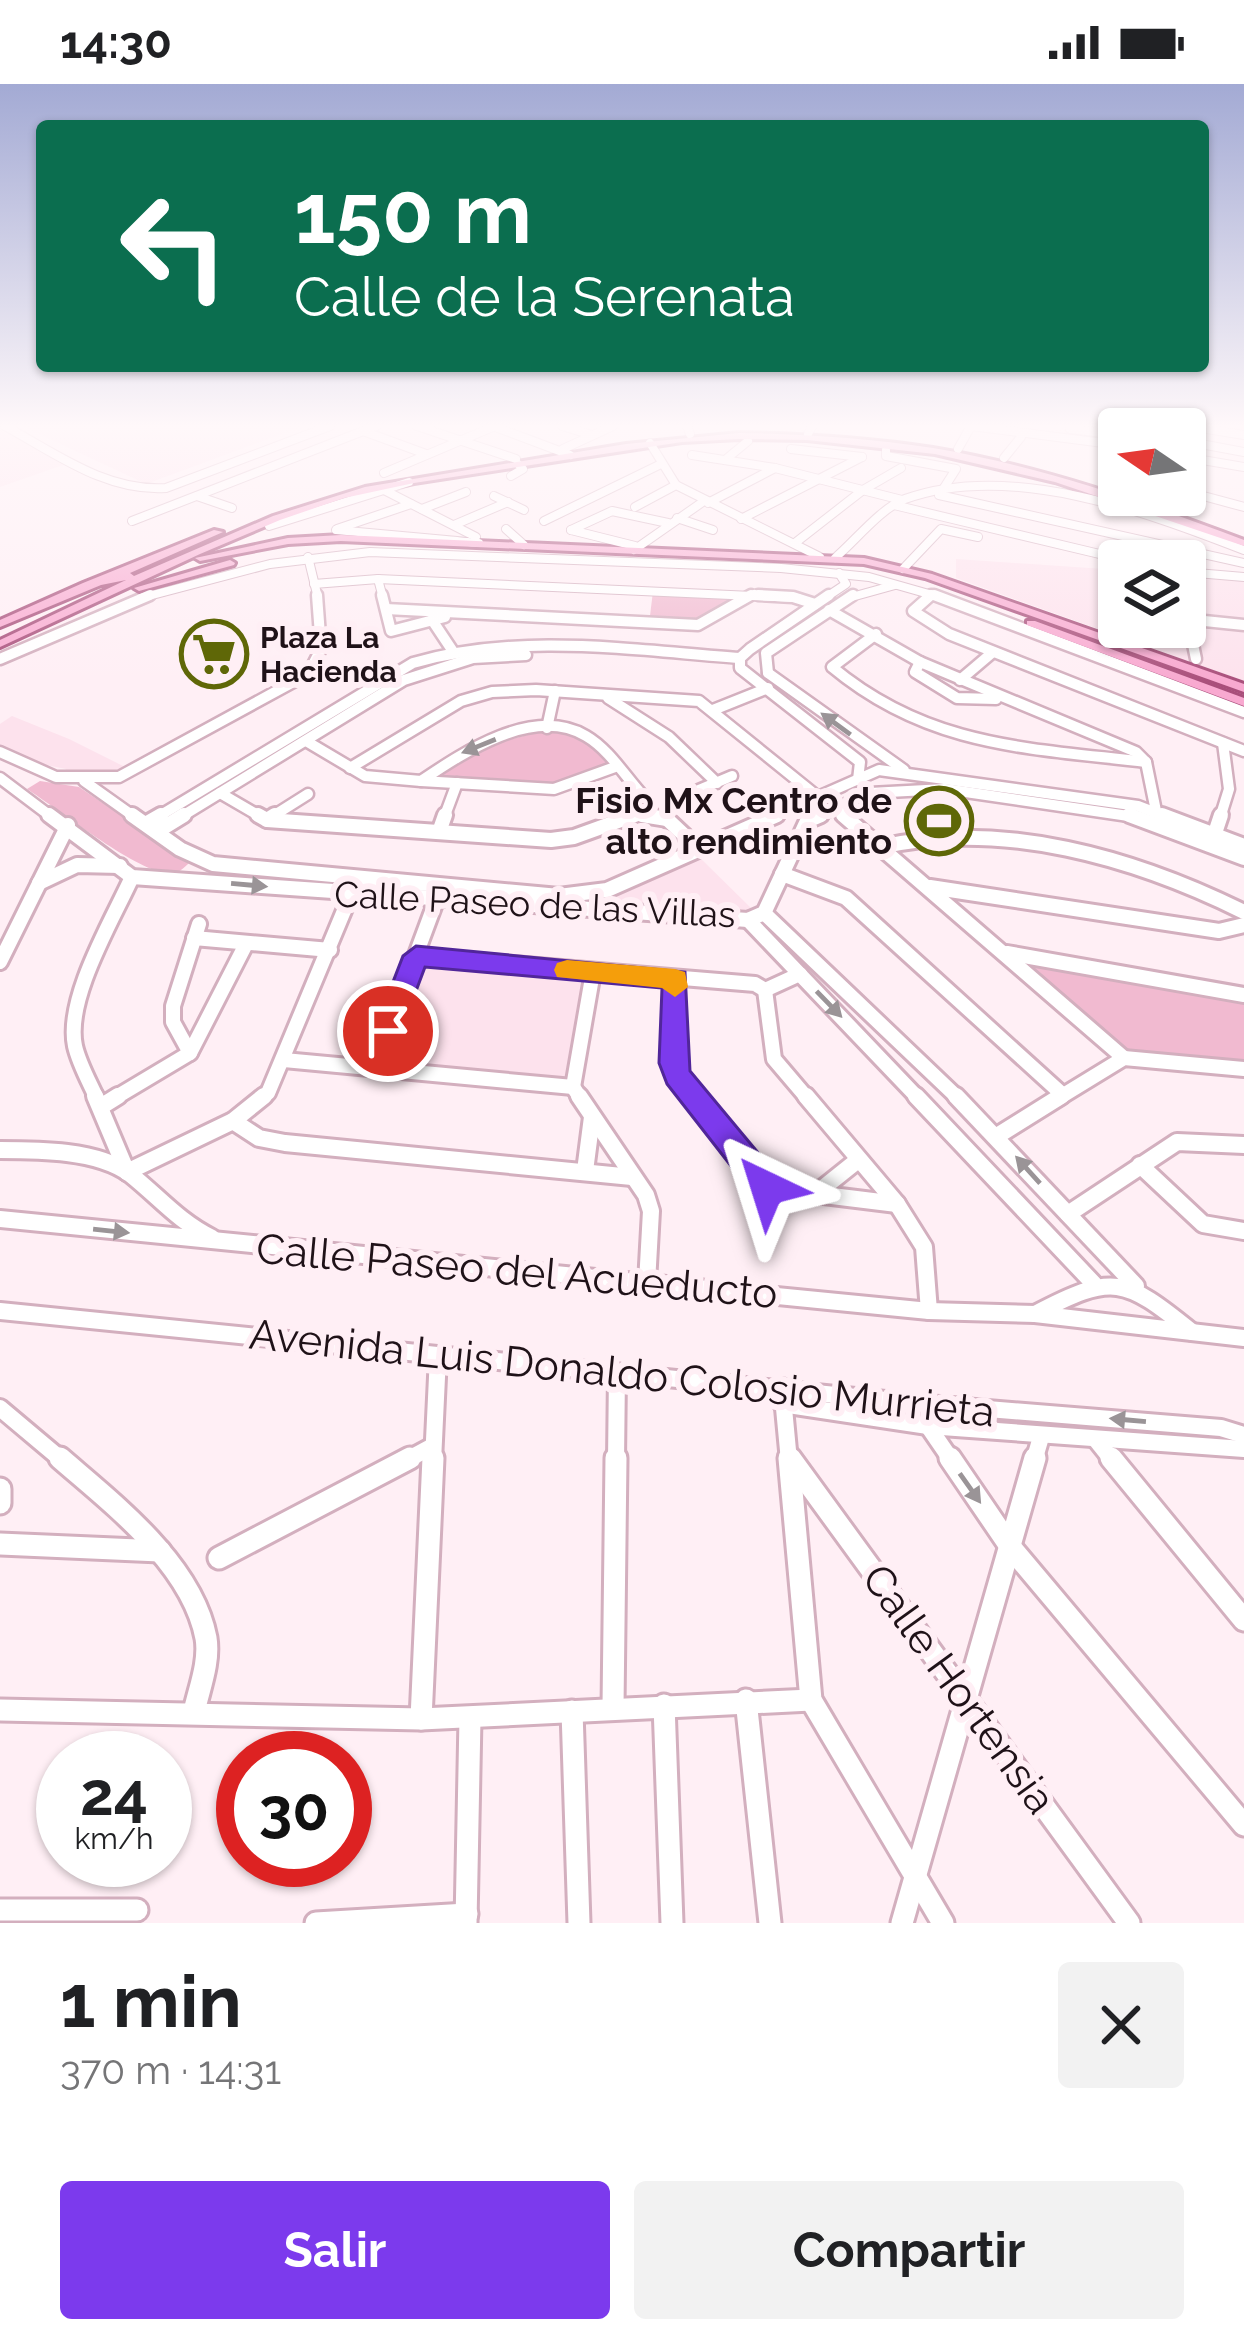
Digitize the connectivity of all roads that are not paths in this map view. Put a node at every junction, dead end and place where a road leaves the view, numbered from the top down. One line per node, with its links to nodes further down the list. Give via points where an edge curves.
1 (136, 512): 2 (street, via 132,521)
2 (156, 512)
3 (275, 512): 48 (main road)
4 (298, 512): 21 (main road)
5 (300, 512): 21 (street)
6 (388, 512): 27 (street, via 336,530)
7 (428, 512): 22 (street)
8 (485, 512): 22 (street)
9 (563, 512): 20 (street)
10 (688, 512): 19 (street)
11 (726, 512): 18 (street)
12 (754, 512): 18 (street)
13 (835, 512): 28 (street)
14 (887, 512): 37 (street)
15 (936, 512): 34 (street)
16 (1018, 512): 38 (street)
17 (1175, 516): 29 (main road)
18 (741, 519): 28 (street)
19 (673, 520): 24 (street); 32 (street); 32 (street, via 612,512 571,530)
20 (544, 521)
21 (269, 523): 25 (main road); 31 (main road, via 269,533)
22 (454, 525): 27 (street)
23 (506, 530): 30 (street)
24 (712, 530)
25 (237, 534): 33 (main road); 40 (main road)
26 (978, 537): 41 (street, via 941,529)
27 (483, 542): 30 (main road); 31 (main road, via 341,538)
28 (795, 543): 35 (street)
29 (1244, 543)
30 (524, 545): 32 (main road)
31 (288, 547): 33 (main road); 39 (main road); 82 (main road, via 853,568 922,583)
32 (635, 548): 35 (main road)
33 (235, 551): 39 (main road); 40 (main road)
34 (1098, 553)
35 (820, 556): 37 (main road)
36 (308, 557): 42 (street, via 370,552); 46 (street); 55 (street, via 196,577)
37 (835, 558): 41 (main road)
38 (1244, 563)
39 (222, 565): 50 (main road)
40 (160, 568): 48 (main road); 54 (main road)
41 (903, 568): 84 (main road)
42 (839, 573): 47 (street); 49 (street)
43 (1206, 574): 44 (street)
44 (1244, 577)
45 (378, 579): 46 (street); 52 (street); 57 (street)
46 (314, 584): 109 (street, via 323,654 308,674 142,769)
47 (847, 584): 51 (street); 56 (street)
48 (87, 585): 58 (main road)
49 (898, 585): 51 (street); 53 (street)
50 (141, 587): 54 (main road); 55 (main road)
51 (866, 590): 59 (street)
52 (754, 594): 56 (street); 60 (street, via 698,625)
53 (932, 595): 73 (street, via 916,614); 90 (street)
54 (100, 597): 63 (main road)
55 (129, 602): 66 (street)
56 (815, 604): 70 (street)
57 (386, 609): 60 (street); 61 (street, via 392,631)
58 (33, 610): 63 (main road, via 29,620); 64 (main road)
59 (830, 610): 67 (street); 74 (street)
60 (461, 614): 61 (street)
61 (432, 620): 71 (street)
62 (1206, 621): 65 (street)
63 (43, 623): 66 (main road); 68 (main road)
64 (0, 625)
65 (1244, 625)
66 (67, 627): 76 (street)
67 (875, 634): 77 (street); 100 (street, via 848,656 851,681 910,723 947,737)
68 (0, 644)
69 (1193, 648): 75 (street)
70 (750, 649): 74 (street); 78 (street)
71 (452, 650): 72 (street); 79 (street)
72 (490, 651): 78 (street); 79 (street)
73 (993, 652): 81 (street); 97 (street)
74 (766, 653): 80 (street)
75 (1196, 658)
76 (0, 659)
77 (920, 662): 81 (street); 88 (street, via 915,672 957,698)
78 (742, 666): 80 (street); 83 (street)
79 (418, 667): 96 (street); 132 (street)
80 (768, 673): 104 (street, one-way to 80)
81 (960, 680): 88 (street)
82 (1197, 685): 89 (main road); 90 (main road)
83 (768, 688): 91 (street); 107 (street, via 860,762)
84 (1244, 688)
85 (555, 691): 86 (street); 94 (street); 103 (street, via 476,696)
86 (601, 694): 87 (street); 93 (street)
87 (649, 697): 91 (street, via 699,701); 93 (street)
88 (999, 698): 95 (street)
89 (1244, 702)
90 (1226, 705): 92 (street)
91 (713, 710): 120 (street)
92 (1244, 712)
93 (646, 720): 112 (street)
94 (547, 728): 102 (street, via 586,736); 110 (street, one-way to 110, via 476,744)
95 (1110, 741): 100 (street); 101 (street)
96 (308, 742): 103 (street); 116 (street)
97 (1223, 743): 99 (street); 115 (street)
98 (0, 752): 105 (street, Calle Paseo de las Villas)
99 (1244, 752)
100 (1105, 757): 101 (street)
101 (1143, 758): 125 (street)
102 (614, 767): 111 (street, via 554,789); 121 (street)
103 (350, 768): 110 (street)
104 (906, 772): 107 (street, Calle Paseo de las Villas); 114 (street); 125 (street, Calle Paseo de las Villas)
105 (36, 775): 109 (street, Calle Paseo de las Villas); 113 (street)
106 (732, 776): 112 (street)
107 (858, 778): 117 (street); 120 (street, Calle Paseo de las Villas)
108 (0, 780): 113 (street)
109 (84, 781): 132 (street, Calle Paseo de las Villas)
110 (421, 781): 111 (street)
111 (458, 783): 133 (street)
112 (717, 783): 122 (street)
113 (14, 788): 130 (street)
114 (910, 789): 117 (street); 139 (street, via 1137,816)
115 (1229, 789): 119 (street); 135 (street)
116 (220, 793): 129 (street); 132 (street)
117 (870, 793): 124 (street)
118 (308, 794): 123 (street)
119 (1244, 795)
120 (818, 797): 127 (street, Calle Paseo de las Villas)
121 (645, 798): 122 (street); 126 (street)
122 (670, 802): 128 (street)
123 (293, 803): 129 (street); 131 (street)
124 (833, 806): 134 (street); 137 (street)
125 (1156, 811): 135 (street, Calle Paseo de las Villas)
126 (637, 814): 128 (street); 133 (street, via 562,839)
127 (776, 816): 134 (street); 138 (street, Calle Paseo de las Villas)
128 (667, 819): 138 (street)
129 (267, 820): 131 (street)
130 (68, 824): 141 (street); 145 (street)
131 (326, 824): 133 (street)
132 (152, 827): 140 (street, Calle Paseo de las Villas)
133 (439, 832)
134 (798, 833): 142 (street, Calle Paseo de las Villas)
135 (1215, 833): 136 (street, Calle Paseo de las Villas)
136 (1244, 846)
137 (880, 847): 146 (street); 150 (street, via 950,837 1125,861)
138 (700, 849): 147 (street, Calle Paseo de las Villas)
139 (1244, 858)
140 (198, 860): 144 (street); 147 (street, Calle Paseo de las Villas, via 560,896)
141 (120, 866): 143 (street); 145 (street, via 77,865)
142 (782, 874): 153 (street, Calle Paseo de las Villas); 172 (street, via 846,898)
143 (132, 878): 144 (street, Calle Paseo de las Villas); 173 (street, via 73,1022 75,1048)
144 (169, 878): 148 (street, Calle Paseo de las Villas, one-way to 148)
145 (39, 883): 160 (street)
146 (926, 887): 155 (street); 158 (street)
147 (607, 890): 151 (street, via 602,901)
148 (351, 894): 149 (street, Calle Paseo de las Villas); 157 (street)
149 (436, 901): 151 (street, Calle Paseo de las Villas); 159 (street)
150 (1223, 902): 152 (street); 155 (street)
151 (610, 913): 153 (street, Calle Paseo de las Villas)
152 (1244, 913)
153 (756, 916): 162 (street); 176 (street)
154 (1244, 925): 155 (street)
155 (1228, 931)
156 (247, 944): 157 (street); 166 (street); 166 (street, via 197,931 173,1006)
157 (330, 950): 168 (street)
158 (1003, 953): 165 (street); 167 (street)
159 (416, 956): 161 (street); 169 (street)
160 (0, 962)
161 (593, 972): 163 (street); 171 (street)
162 (800, 974): 164 (street); 191 (street, one-way to 191)
163 (675, 979): 164 (street); 184 (street, via 678,1076 757,1180)
164 (765, 990): 179 (street, via 774,1059)
165 (1244, 994)
166 (190, 1053): 173 (street)
167 (1124, 1058): 170 (street); 172 (street)
168 (284, 1060): 169 (street); 175 (street, via 268,1093)
169 (374, 1068): 171 (street)
170 (1244, 1069)
171 (573, 1087): 174 (street)
172 (1063, 1096): 176 (street)
173 (102, 1106): 182 (street)
174 (592, 1118): 181 (street); 183 (street)
175 (233, 1121): 181 (street, via 285,1143); 182 (street)
176 (997, 1136): 186 (street, one-way to 176)
177 (1244, 1145): 180 (street, via 1184,1140)
178 (0, 1150): 182 (street, via 85,1158)
179 (858, 1160): 184 (street); 185 (street)
180 (1140, 1166): 186 (street); 188 (street, via 1203,1224)
181 (585, 1171): 183 (street)
182 (127, 1172): 189 (street)
183 (632, 1177): 190 (street, via 651,1211)
184 (813, 1196): 185 (street)
185 (897, 1204): 194 (street, via 924,1247)
186 (1068, 1214): 192 (street)
187 (0, 1219): 189 (street, Calle Paseo del Acueducto, one-way to 189)
188 (1244, 1232)
189 (186, 1233): 190 (street, Calle Paseo del Acueducto, via 222,1243)
190 (647, 1283): 194 (street, Calle Paseo del Acueducto)
191 (1094, 1284): 192 (street, Calle Paseo del Acueducto); 195 (street, Calle Paseo del Acueducto)
192 (1136, 1286): 196 (street)
193 (0, 1311): 198 (street, Avenida Luis Donaldo Colosio Murrieta)
194 (929, 1311): 195 (street, Calle Paseo del Acueducto)
195 (1035, 1313): 196 (street, Calle Paseo del Acueducto)
196 (1192, 1332): 197 (street, Calle Paseo del Acueducto)
197 (1244, 1338)
198 (438, 1356): 199 (street, Avenida Luis Donaldo Colosio Murrieta); 207 (street)
199 (616, 1372): 200 (street, Avenida Luis Donaldo Colosio Murrieta); 221 (street)
200 (782, 1396): 202 (street, Avenida Luis Donaldo Colosio Murrieta); 203 (street, Avenida Luis Donaldo Colosio Murrieta, one-way to 200); 209 (street)
201 (0, 1408): 214 (street)
202 (928, 1426): 205 (street, Avenida Luis Donaldo Colosio Murrieta); 213 (street, one-way to 213)
203 (1221, 1428): 204 (street, Avenida Luis Donaldo Colosio Murrieta); 208 (street)
204 (1244, 1435)
205 (1041, 1437): 206 (street, Avenida Luis Donaldo Colosio Murrieta); 213 (street)
206 (1097, 1441): 208 (street, Avenida Luis Donaldo Colosio Murrieta); 216 (street)
207 (431, 1447): 215 (street); 226 (street)
208 (1244, 1449)
209 (789, 1456): 217 (street, Calle Hortensia); 219 (street)
210 (0, 1489): 211 (street)
211 (0, 1503)
212 (0, 1544): 214 (street)
213 (1012, 1549): 217 (street); 227 (street)
214 (160, 1551): 224 (street, via 202,1623)
215 (219, 1558)
216 (1244, 1619)
217 (967, 1698): 228 (street); 238 (street, Calle Hortensia)
218 (746, 1700): 219 (street); 220 (street); 235 (street)
219 (811, 1700): 228 (street)
220 (664, 1705): 221 (street); 234 (street)
221 (613, 1707): 223 (street)
222 (0, 1710): 224 (street)
223 (572, 1711): 225 (street); 233 (street)
224 (200, 1713): 226 (street)
225 (470, 1718): 226 (street); 231 (street)
226 (421, 1720)
227 (1244, 1825)
228 (914, 1874): 236 (street); 237 (street)
229 (0, 1910): 230 (street)
230 (137, 1910)
231 (467, 1919): 232 (street)
232 (316, 1923)
233 (580, 1923)
234 (672, 1923)
235 (770, 1923)
236 (902, 1923)
237 (943, 1923)
238 (1129, 1923)

